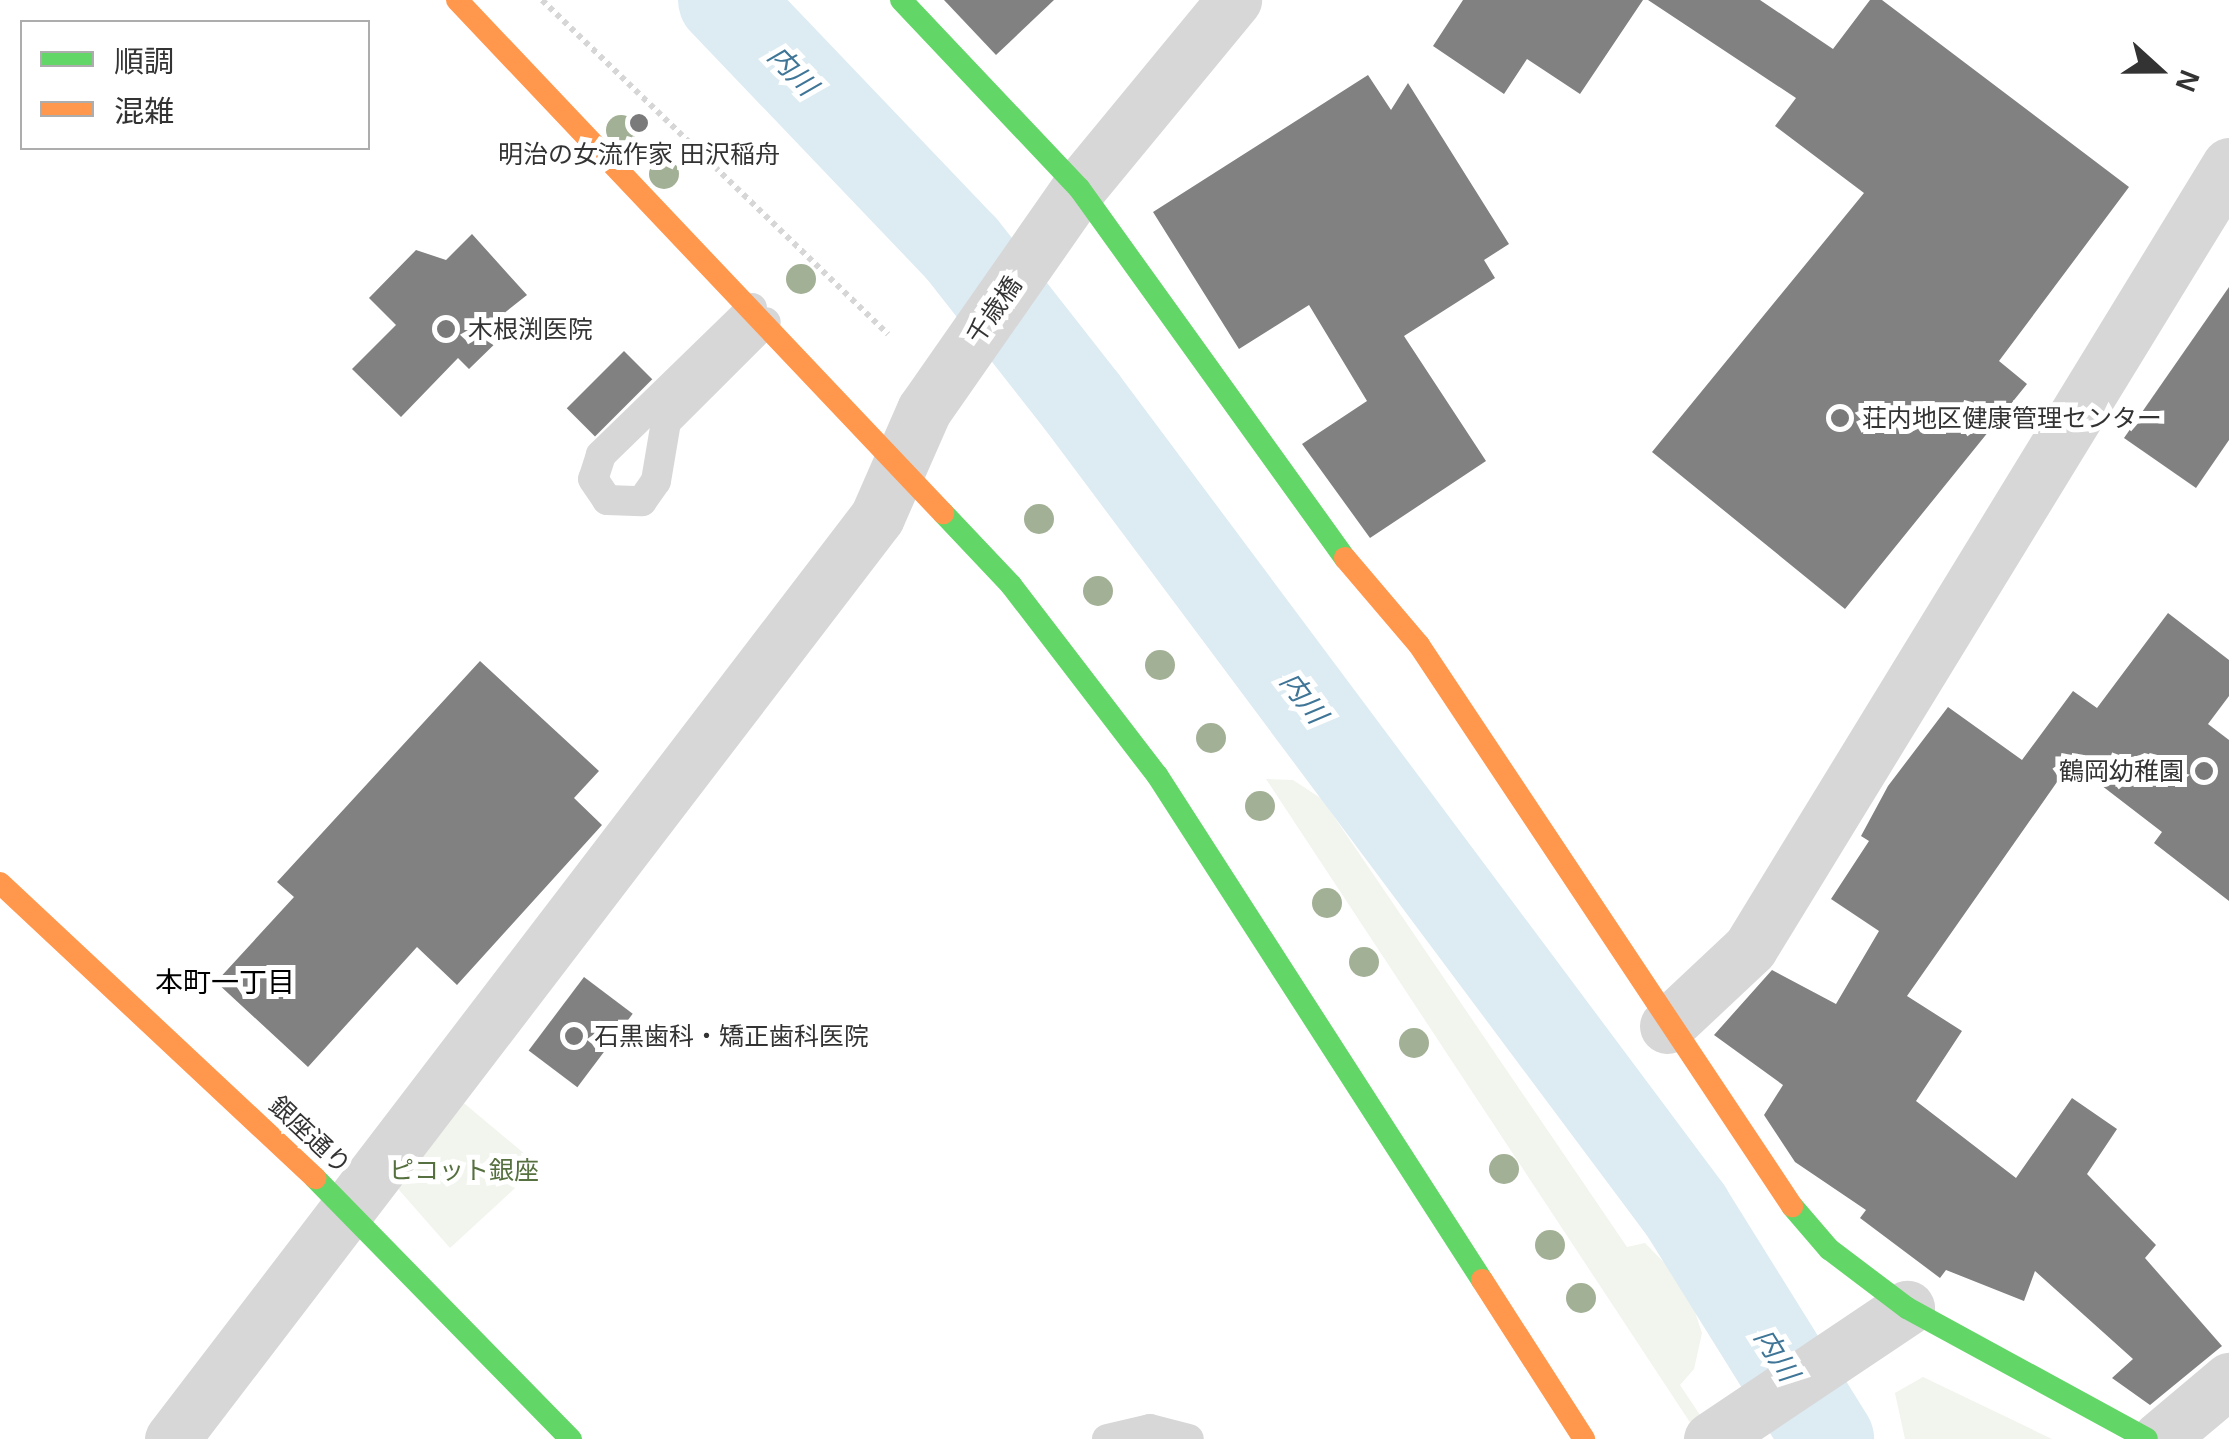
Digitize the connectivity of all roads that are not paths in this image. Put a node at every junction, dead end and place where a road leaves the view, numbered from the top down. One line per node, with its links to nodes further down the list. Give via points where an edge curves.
1 (457, 0): 6 (street)
2 (901, 0): 5 (street)
3 (1234, 0): 5 (street, 千歳橋)
4 (2229, 165): 9 (street, via 1750,948)
5 (1071, 199): 7 (street, 千歳橋, via 924,410); 9 (street, via 1419,646)
6 (759, 315): 6 (lane, via 601,455 593,480 607,500 642,501 666,422); 7 (street)
7 (901, 464): 10 (street, 千歳橋, via 877,517); 17 (street, via 1011,584 1157,775)
8 (0, 883): 10 (street, 銀座通り)
9 (1668, 1026): 11 (street, via 1764,1174)
10 (346, 1207): 13 (street, 千歳橋); 14 (street, 銀座通り)
11 (1886, 1323): 18 (street); 19 (street)
12 (2229, 1380): 20 (street)
13 (172, 1439)
14 (572, 1439)
15 (1107, 1439): 16 (lane, via 1150,1429)
16 (1189, 1439)
17 (1584, 1439)
18 (1710, 1439)
19 (2146, 1439)
20 (2160, 1439)

